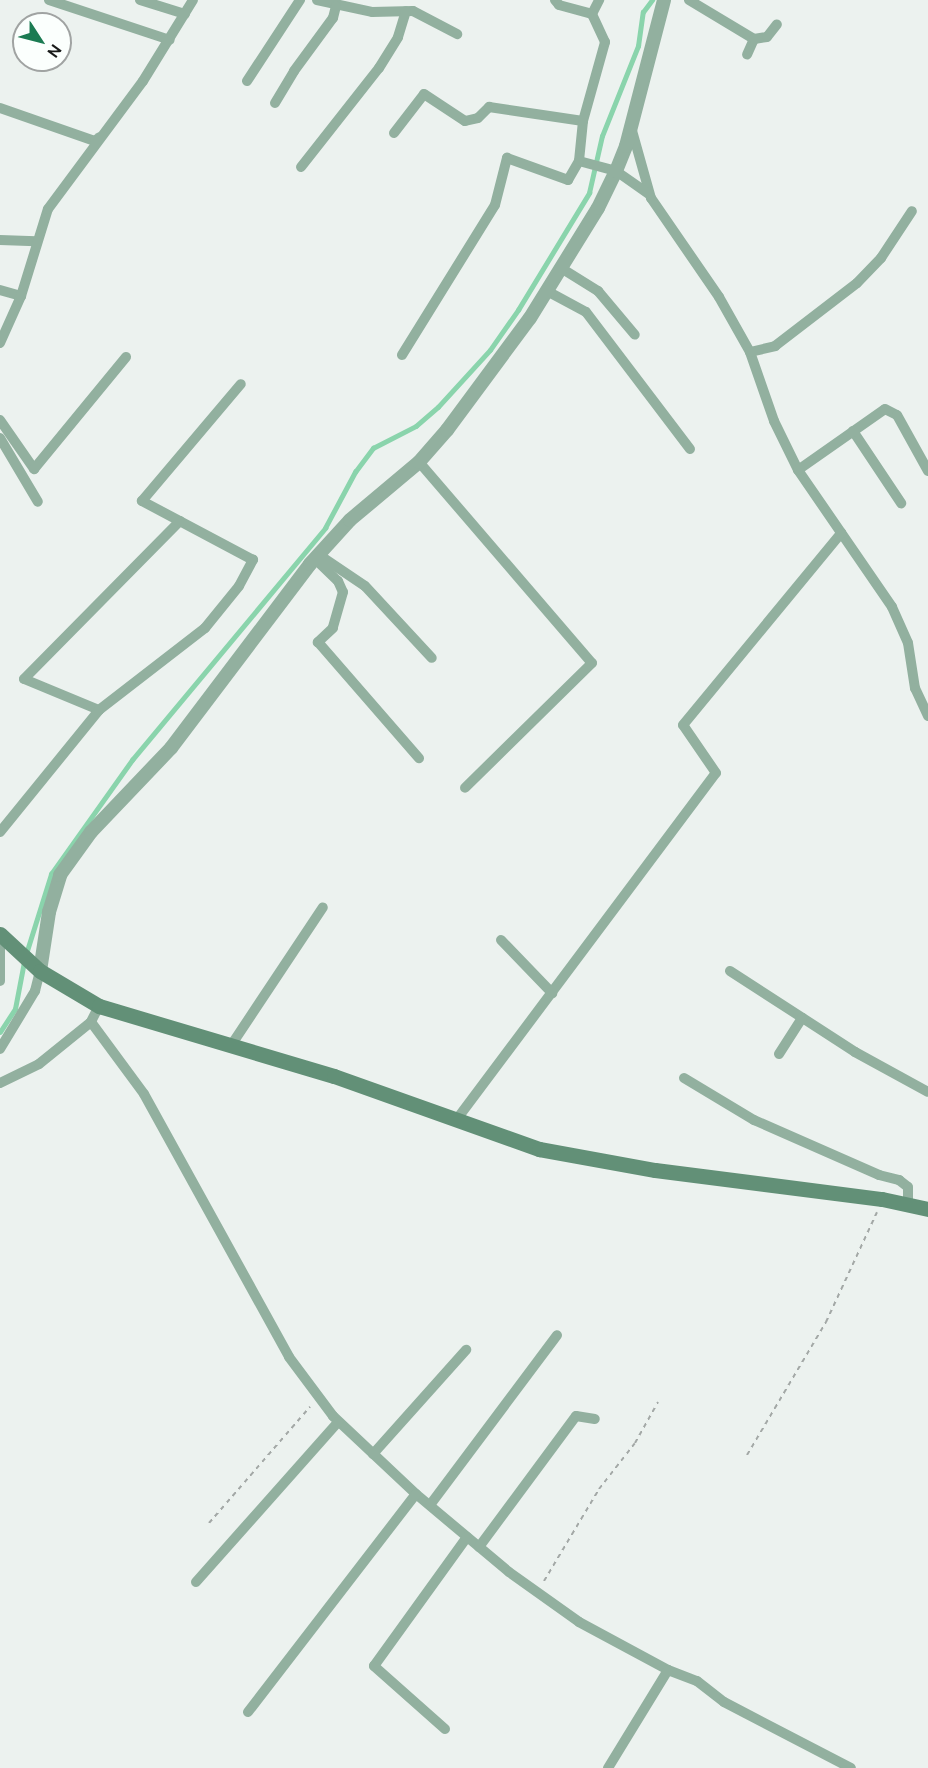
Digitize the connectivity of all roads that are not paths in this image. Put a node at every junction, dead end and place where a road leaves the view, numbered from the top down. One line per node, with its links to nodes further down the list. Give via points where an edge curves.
1 (49, 0): 17 (street)
2 (140, 0): 12 (street)
3 (194, 0): 12 (street)
4 (300, 0): 19 (street)
5 (317, 0): 10 (street)
6 (555, 0): 13 (street, via 559,5)
7 (599, 0): 13 (street)
8 (664, 0): 23 (street)
9 (689, 0): 16 (street)
10 (336, 6): 11 (street, via 372,12); 20 (street, via 333,18)
11 (406, 11): 15 (street); 27 (street, via 398,37 379,69)
12 (185, 14): 17 (street)
13 (591, 14): 22 (street, via 605,42)
14 (777, 24): 16 (street, via 767,37)
15 (457, 34)
16 (754, 39): 18 (street)
17 (170, 40): 25 (street)
18 (747, 55)
19 (247, 81)
20 (276, 103)
21 (0, 108): 25 (street, via 94,141)
22 (584, 121): 24 (street, via 489,106 478,118 465,121 424,94); 26 (street)
23 (631, 127): 28 (street); 29 (street)
24 (394, 132)
25 (100, 137): 32 (street, via 48,209)
26 (582, 162): 28 (street); 40 (street, via 568,180 507,158 495,205)
27 (301, 167)
28 (611, 169): 29 (street); 33 (street)
29 (650, 195): 39 (street, via 719,297)
30 (912, 211): 39 (street, via 881,258 857,283 775,346)
31 (0, 240): 32 (street)
32 (36, 241): 36 (street)
33 (561, 268): 35 (street); 37 (street, via 598,291)
34 (0, 290): 36 (street)
35 (547, 291): 46 (street, via 586,312); 47 (street, via 475,393)
36 (21, 296): 38 (street)
37 (635, 335)
38 (0, 343)
39 (750, 352): 48 (street, via 774,421)
40 (402, 355)
41 (126, 357): 43 (street, via 34,469)
42 (241, 384): 52 (street, via 142,501)
43 (0, 420)
44 (853, 431): 48 (street); 49 (street, via 890,409); 51 (street)
45 (0, 438): 50 (street)
46 (690, 449)
47 (419, 462): 54 (street, via 350,520); 59 (street, via 592,663)
48 (798, 470): 53 (street)
49 (928, 471)
50 (38, 502)
51 (901, 503)
52 (180, 521): 56 (street, via 253,560 239,586 205,628); 56 (street, via 24,679)
53 (841, 533): 57 (street, via 892,607 908,643 915,688); 67 (street, via 684,725 716,773)
54 (317, 557): 55 (street, via 365,586); 58 (street, via 338,580 343,592 333,628 318,642); 64 (street, via 278,602 171,748 92,832 60,875 49,912)
55 (432, 658)
56 (99, 710): 60 (street)
57 (928, 716)
58 (419, 758)
59 (465, 788)
60 (0, 832)
61 (323, 907): 71 (street)
62 (0, 934): 64 (main road); 66 (street)
63 (501, 940): 67 (street)
64 (40, 971): 68 (main road); 72 (street, via 35,991)
65 (730, 971): 69 (street)
66 (0, 981)
67 (552, 993): 77 (street)
68 (99, 1006): 70 (street); 71 (main road)
69 (802, 1018): 73 (street); 76 (street)
70 (91, 1023): 75 (street, via 39,1064); 83 (street, via 144,1094 289,1357)
71 (232, 1044): 77 (main road)
72 (0, 1049)
73 (779, 1054)
74 (684, 1078): 78 (street, via 754,1120 879,1175 899,1180 908,1187)
75 (0, 1083)
76 (928, 1092)
77 (457, 1119): 78 (main road, via 566,1156)
78 (908, 1204): 79 (main road)
79 (928, 1209)
80 (557, 1335): 86 (street)
81 (466, 1350): 84 (street)
82 (595, 1419): 88 (street, via 576,1416)
83 (338, 1422): 84 (street); 89 (street)
84 (373, 1454): 85 (street)
85 (416, 1494): 86 (street); 91 (street)
86 (430, 1505): 87 (street)
87 (467, 1537): 88 (street); 92 (street, via 374,1666)
88 (479, 1547): 90 (street, via 579,1622)
89 (196, 1582)
90 (668, 1670): 93 (street); 94 (street, via 697,1681 724,1702)
91 (248, 1712)
92 (445, 1729)
93 (608, 1768)
94 (851, 1768)

